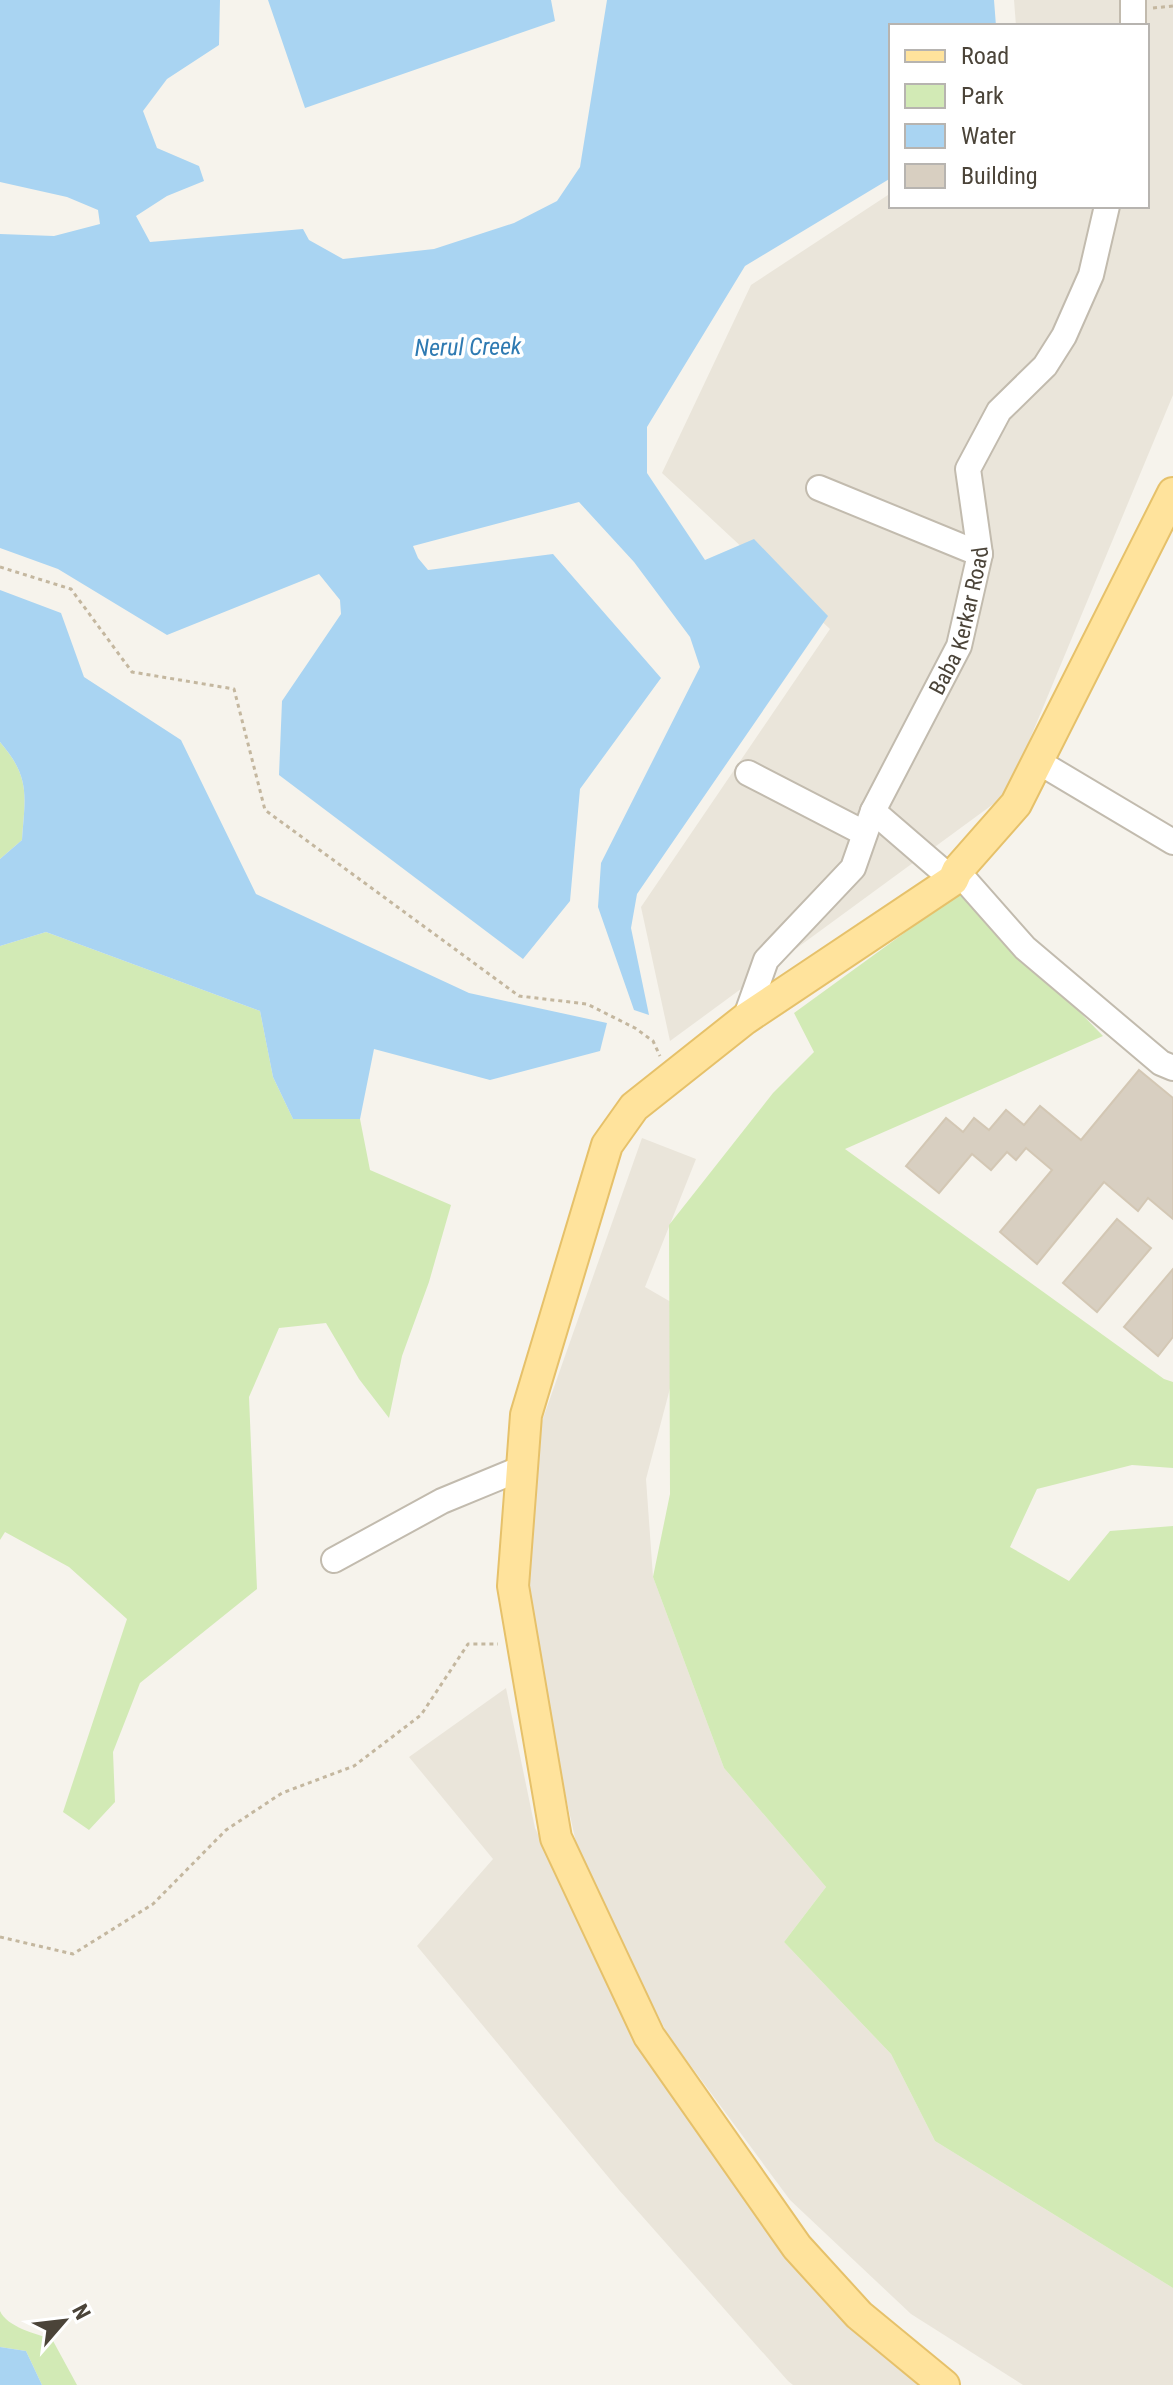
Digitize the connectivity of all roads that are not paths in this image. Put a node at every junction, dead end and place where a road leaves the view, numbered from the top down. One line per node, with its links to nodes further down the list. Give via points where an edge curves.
1 (1133, 0): 2 (street)
2 (1133, 24)
3 (1107, 208): 6 (street, Baba Kerkar Road, via 1091,275 1064,336 1045,366 999,411 968,469)
4 (819, 488): 6 (street)
5 (1173, 493): 7 (main road)
6 (980, 554): 9 (street, Baba Kerkar Road, via 959,646)
7 (1037, 761): 10 (street); 11 (main road, via 1016,804)
8 (748, 773): 9 (street)
9 (869, 822): 11 (street); 12 (street, Baba Kerkar Road, via 853,868 766,960)
10 (1173, 842)
11 (955, 876): 12 (main road); 13 (street, via 1041,963)
12 (745, 1019): 14 (main road, via 634,1107 607,1145 526,1415)
13 (1173, 1068)
14 (522, 1468): 15 (street, via 442,1501); 16 (main road, via 513,1586 556,1838 649,2036 797,2247 859,2315)
15 (334, 1560)
16 (944, 2385)

